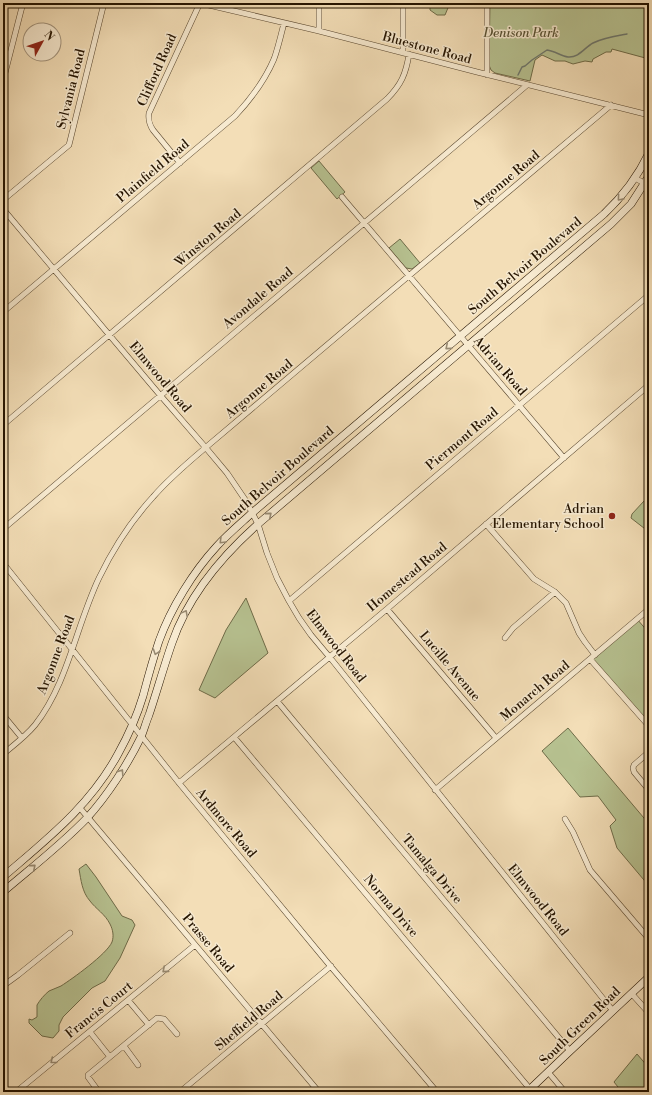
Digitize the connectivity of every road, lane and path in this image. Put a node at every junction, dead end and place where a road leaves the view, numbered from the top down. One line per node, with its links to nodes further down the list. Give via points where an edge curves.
1 (23, 3): 13 (street)
2 (104, 3): 23 (street, Sylvania Road, via 68,145)
3 (200, 3): 7 (street, Bluestone Road); 18 (street, Clifford Road, via 148,117 153,130)
4 (319, 3): 9 (street)
5 (403, 3): 10 (street)
6 (487, 3): 12 (street)
7 (227, 7): 8 (street, Bluestone Road)
8 (284, 23): 9 (street, Bluestone Road); 18 (street, Plainfield Road, via 272,63 254,93 235,116)
9 (319, 31): 10 (street, Bluestone Road)
10 (402, 53): 11 (street, Bluestone Road)
11 (409, 54): 12 (street, Bluestone Road); 30 (street, Winston Road, via 404,76 387,100)
12 (487, 75): 14 (street, Bluestone Road)
13 (3, 81)
14 (528, 85): 15 (street, Bluestone Road); 25 (street, Avondale Road)
15 (611, 105): 16 (street, Bluestone Road); 27 (street, Argonne Road)
16 (649, 115)
17 (649, 153): 20 (street, South Belvoir Boulevard)
18 (180, 162): 26 (street, Plainfield Road)
19 (649, 176): 21 (street, South Belvoir Boulevard)
20 (635, 178): 21 (street); 31 (street, South Belvoir Boulevard, one-way to 31, via 604,214)
21 (647, 185): 32 (street, South Belvoir Boulevard, via 612,224)
22 (342, 197): 25 (street, Adrian Road)
23 (3, 200)
24 (3, 209): 26 (street, Elmwood Road)
25 (364, 224): 27 (street, Adrian Road); 34 (street, Avondale Road)
26 (54, 270): 29 (street, Plainfield Road); 30 (street, Elmwood Road)
27 (409, 276): 31 (street, Adrian Road); 37 (street, Argonne Road)
28 (649, 295): 35 (street, Piermont Road)
29 (3, 312)
30 (110, 335): 34 (street, Elmwood Road); 36 (street, Winston Road)
31 (460, 336): 32 (street, Adrian Road); 39 (street, South Belvoir Boulevard, one-way to 39)
32 (468, 346): 35 (street, Adrian Road); 40 (street, South Belvoir Boulevard, one-way to 32)
33 (649, 385): 38 (street, Homestead Road)
34 (160, 395): 37 (street, Elmwood Road); 42 (street, Avondale Road)
35 (519, 405): 38 (street, Adrian Road); 45 (street, Piermont Road)
36 (3, 425)
37 (206, 448): 39 (street, Elmwood Road, via 234,483); 49 (street, Argonne Road, via 153,496 131,523 99,577)
38 (564, 458): 41 (street, Homestead Road)
39 (252, 513): 40 (street, Elmwood Road); 55 (street, South Belvoir Boulevard, one-way to 55, via 217,546 183,593 160,639)
40 (258, 524): 45 (street, Elmwood Road, via 277,578); 57 (street, South Belvoir Boulevard, one-way to 40, via 173,641 189,606 224,556)
41 (486, 524): 44 (street, via 534,579); 46 (street, Homestead Road)
42 (3, 529)
43 (3, 563): 49 (street, Ardmore Road)
44 (555, 592): 48 (street); 50 (street, via 566,603 579,633)
45 (289, 601): 51 (street, Elmwood Road, via 311,636)
46 (387, 609): 51 (street, Homestead Road); 60 (street, Lucille Avenue)
47 (649, 609): 50 (street, Monarch Road)
48 (505, 638)
49 (72, 649): 55 (street, Ardmore Road); 59 (street, Argonne Road, via 52,700)
50 (595, 655): 52 (street, Monarch Road)
51 (329, 657): 53 (street, Homestead Road); 64 (street, Elmwood Road)
52 (590, 659): 56 (street); 60 (street, Monarch Road)
53 (277, 701): 58 (street, Homestead Road); 86 (street, Tamalga Drive)
54 (3, 715): 59 (street)
55 (132, 724): 57 (street, Ardmore Road); 66 (street, South Belvoir Boulevard, via 117,756)
56 (649, 726)
57 (141, 737): 63 (street, Ardmore Road); 67 (street, South Belvoir Boulevard, one-way to 57, via 105,796)
58 (234, 737): 63 (street, Homestead Road); 90 (street, Norma Drive)
59 (22, 738): 62 (street, Argonne Road)
60 (496, 738): 64 (street, Monarch Road)
61 (649, 752): 65 (street, via 633,768)
62 (3, 754)
63 (178, 783): 74 (street, Ardmore Road)
64 (435, 790): 79 (street, Elmwood Road)
65 (649, 790)
66 (80, 808): 67 (street, Prasse Road); 69 (street, South Belvoir Boulevard)
67 (88, 817): 70 (street, South Belvoir Boulevard, one-way to 67); 73 (street, Prasse Road)
68 (565, 819): 72 (street, via 590,870)
69 (3, 877)
70 (3, 892)
71 (70, 933): 76 (street, via 8,983)
72 (649, 939)
73 (195, 945): 78 (street, Francis Court, one-way to 78); 81 (street, Prasse Road)
74 (331, 966): 81 (street, Sheffield Road); 95 (street, Ardmore Road)
75 (649, 977): 77 (street, South Green Road)
76 (3, 983)
77 (631, 993): 79 (street, South Green Road); 80 (street)
78 (128, 1000): 82 (street); 83 (street, Francis Court)
79 (613, 1011): 86 (street, South Green Road)
80 (649, 1013)
81 (262, 1024): 93 (street, Sheffield Road); 94 (street, Prasse Road)
82 (149, 1025): 84 (street, via 157,1018 162,1018); 85 (street)
83 (90, 1032): 87 (street); 91 (street, Francis Court, one-way to 91)
84 (177, 1034)
85 (124, 1046): 87 (street); 88 (street)
86 (570, 1051): 89 (street, South Green Road)
87 (110, 1057): 92 (street, via 88,1075)
88 (138, 1064)
89 (548, 1072): 90 (street, South Green Road); 96 (street)
90 (529, 1091)
91 (16, 1092)
92 (98, 1092)
93 (180, 1092)
94 (320, 1092)
95 (437, 1092)
96 (565, 1092)

